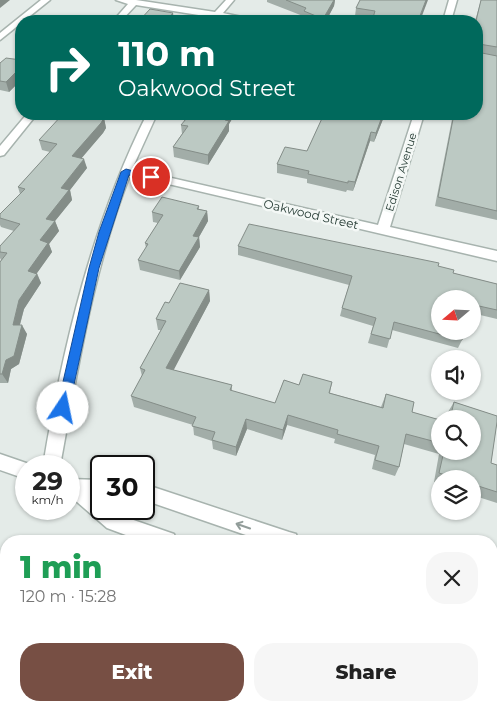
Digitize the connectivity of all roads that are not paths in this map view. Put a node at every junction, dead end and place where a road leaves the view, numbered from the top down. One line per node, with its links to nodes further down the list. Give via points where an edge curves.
1 (46, 0): 6 (street)
2 (120, 0): 5 (street)
3 (230, 0): 9 (street)
4 (453, 0): 10 (street)
5 (134, 2): 7 (street); 8 (street)
6 (27, 15)
7 (122, 15)
8 (199, 15)
9 (217, 15)
10 (448, 15)
11 (15, 25): 12 (street)
12 (0, 37)
13 (27, 120): 16 (street)
14 (149, 120): 17 (street)
15 (417, 120): 18 (street, Edison Avenue)
16 (0, 153)
17 (126, 172): 18 (street, Oakwood Street); 20 (street, via 104,232 82,313)
18 (383, 230): 19 (street, Oakwood Street)
19 (497, 256)
20 (53, 455)
21 (0, 462): 22 (street)
22 (15, 468)
23 (80, 495): 25 (street, via 112,522)
24 (155, 496): 26 (street, one-way to 24)
25 (150, 535)
26 (271, 535)

